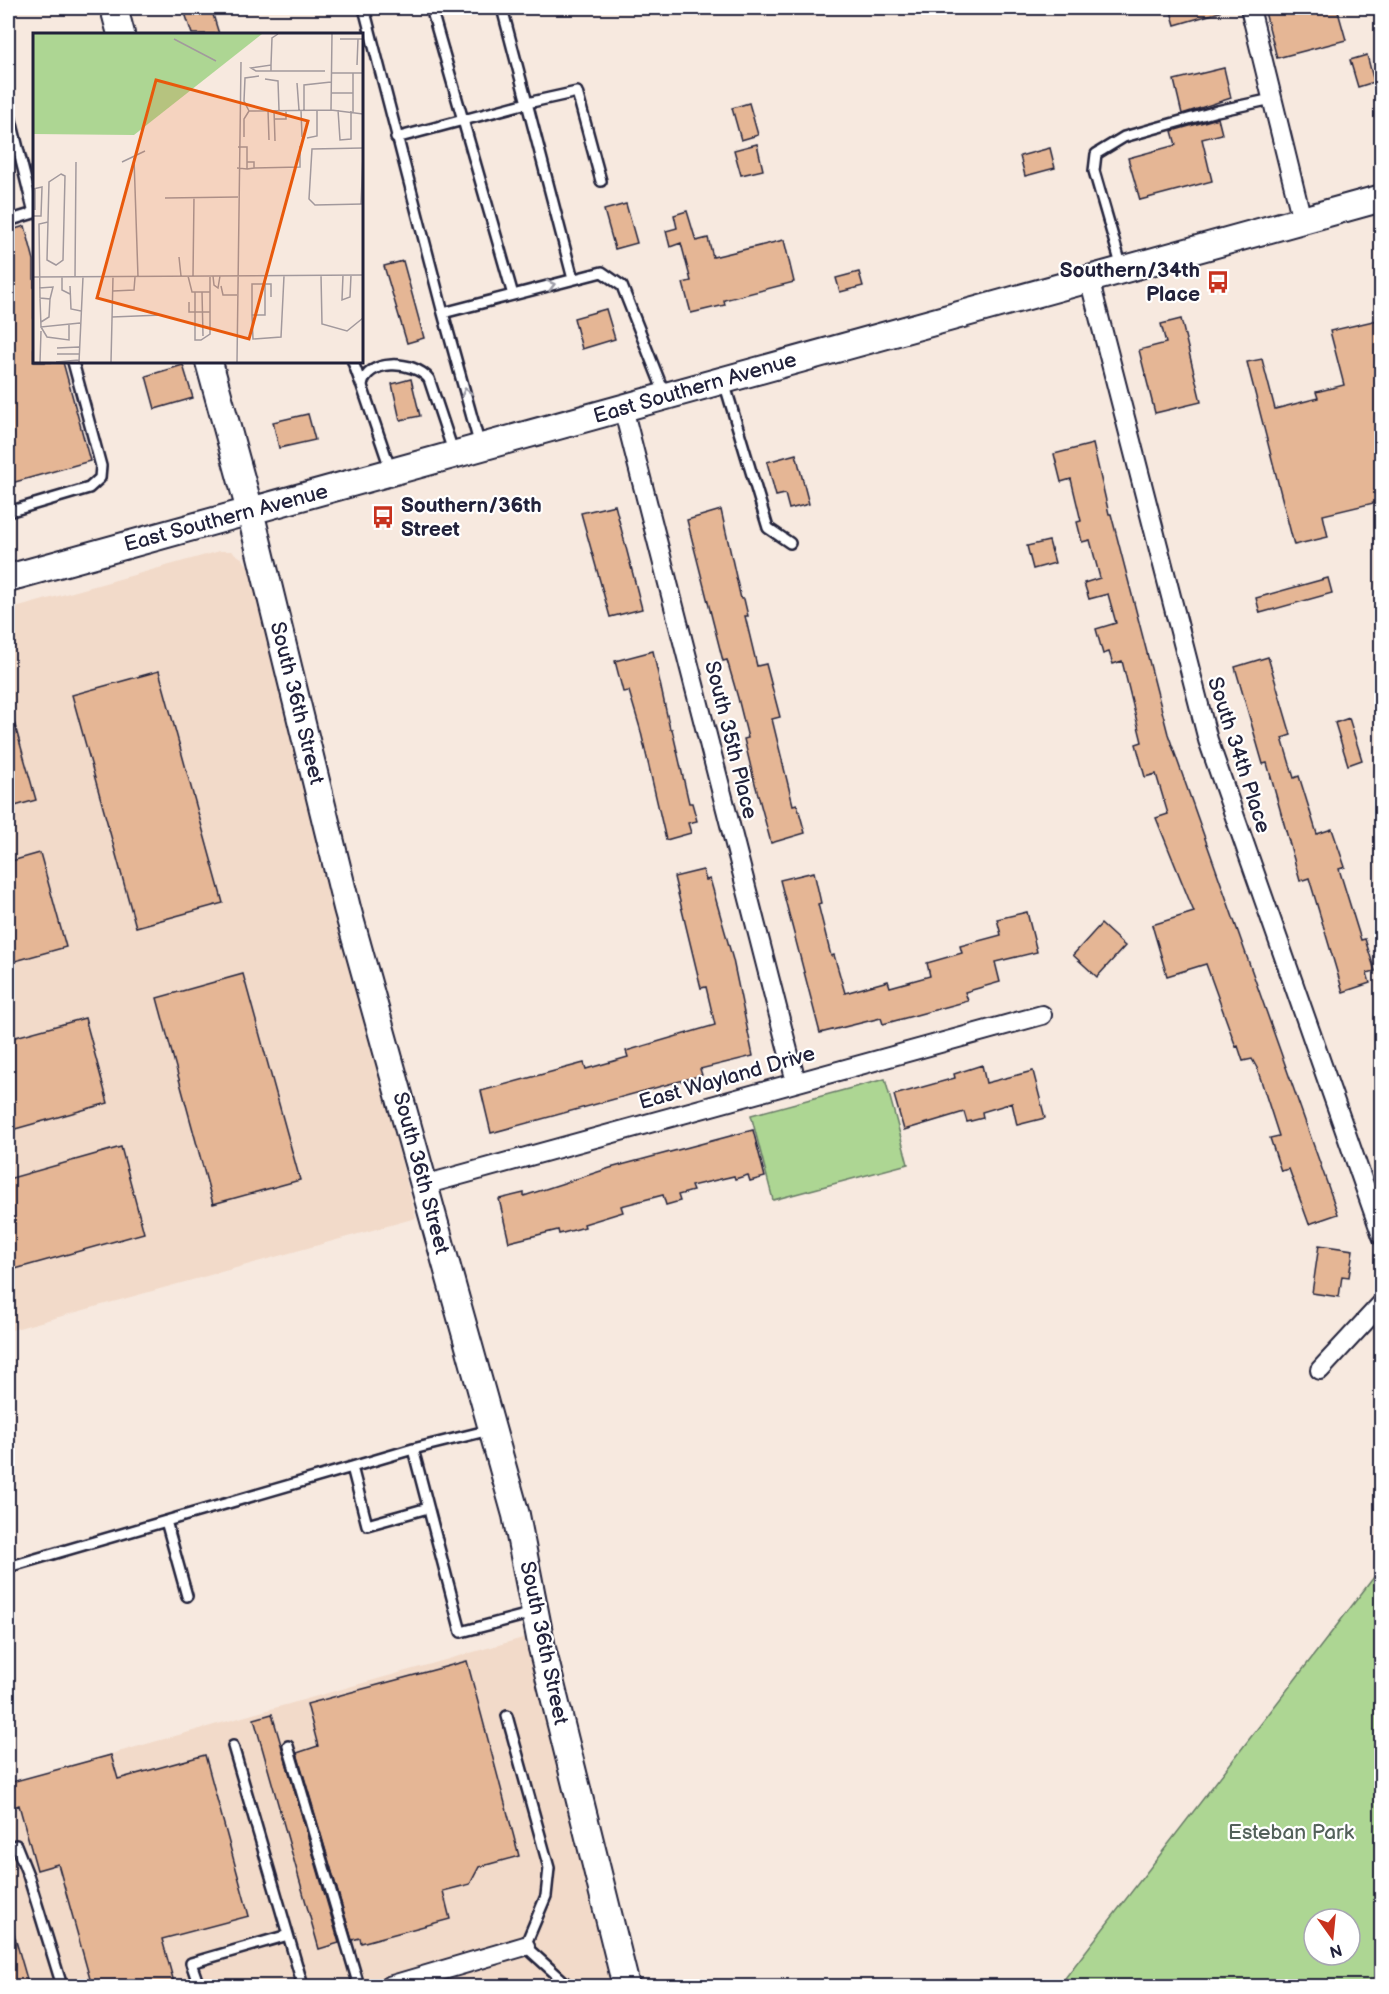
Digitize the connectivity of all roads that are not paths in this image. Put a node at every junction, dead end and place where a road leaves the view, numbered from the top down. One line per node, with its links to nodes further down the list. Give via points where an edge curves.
1 (114, 8): 6 (street)
2 (364, 8): 11 (lane)
3 (431, 8): 10 (lane)
4 (502, 8): 8 (lane)
5 (1250, 8): 7 (street)
6 (121, 33)
7 (1272, 99): 17 (street); 18 (lane, via 1125,137 1096,154 1094,171)
8 (527, 103): 10 (lane); 12 (lane, via 576,92); 20 (lane)
9 (8, 108): 14 (lane)
10 (465, 120): 11 (lane); 21 (lane)
11 (396, 138): 22 (lane)
12 (601, 181)
13 (1382, 198): 17 (street, East Southern Avenue)
14 (33, 210)
15 (33, 214): 16 (lane)
16 (8, 220)
17 (1302, 220): 18 (street, East Southern Avenue)
18 (1122, 269): 19 (street, East Southern Avenue)
19 (1089, 278): 26 (street, East Southern Avenue); 40 (street, South 34th Place, via 1208,740)
20 (573, 279): 21 (lane, one-way to 20); 28 (lane, via 602,272 622,286)
21 (513, 295): 22 (lane)
22 (442, 313): 30 (lane, one-way to 22)
23 (73, 363): 34 (lane, via 101,466 100,478 88,488)
24 (209, 363): 33 (street, South 36th Street)
25 (353, 363): 27 (lane)
26 (723, 380): 28 (street, East Southern Avenue); 35 (lane, via 768,528)
27 (362, 386): 31 (lane, via 363,377 384,366 424,372); 32 (lane)
28 (666, 396): 29 (street, East Southern Avenue)
29 (623, 408): 30 (street, East Southern Avenue); 38 (street, South 35th Place)
30 (481, 449): 31 (street, East Southern Avenue)
31 (454, 456): 32 (street, East Southern Avenue)
32 (391, 473): 33 (street, East Southern Avenue)
33 (250, 511): 36 (street, East Southern Avenue); 39 (street, South 36th Street, via 347,908)
34 (8, 512)
35 (790, 543)
36 (8, 576)
37 (1042, 1015): 38 (street, East Wayland Drive)
38 (796, 1082): 39 (street, East Wayland Drive)
39 (424, 1185): 43 (street, South 36th Street)
40 (1382, 1236)
41 (1382, 1303): 42 (street)
42 (1320, 1370)
43 (492, 1429): 44 (lane); 50 (street, South 36th Street, via 516,1515)
44 (413, 1449): 45 (lane); 46 (lane)
45 (352, 1467): 46 (lane, via 368,1525); 47 (lane)
46 (428, 1508): 50 (lane, via 461,1632)
47 (166, 1521): 48 (lane); 49 (lane)
48 (8, 1567)
49 (187, 1596)
50 (535, 1613): 63 (street, South 36th Street)
51 (507, 1716): 56 (lane, via 549,1868 546,1896)
52 (233, 1746): 55 (lane)
53 (288, 1746): 60 (lane)
54 (16, 1845): 57 (lane)
55 (288, 1935): 58 (lane, via 191,1963); 59 (lane)
56 (525, 1946): 61 (street); 62 (lane)
57 (62, 1986)
58 (199, 1986)
59 (303, 1986)
60 (359, 1986)
61 (389, 1986)
62 (569, 1986)
63 (626, 1986)

